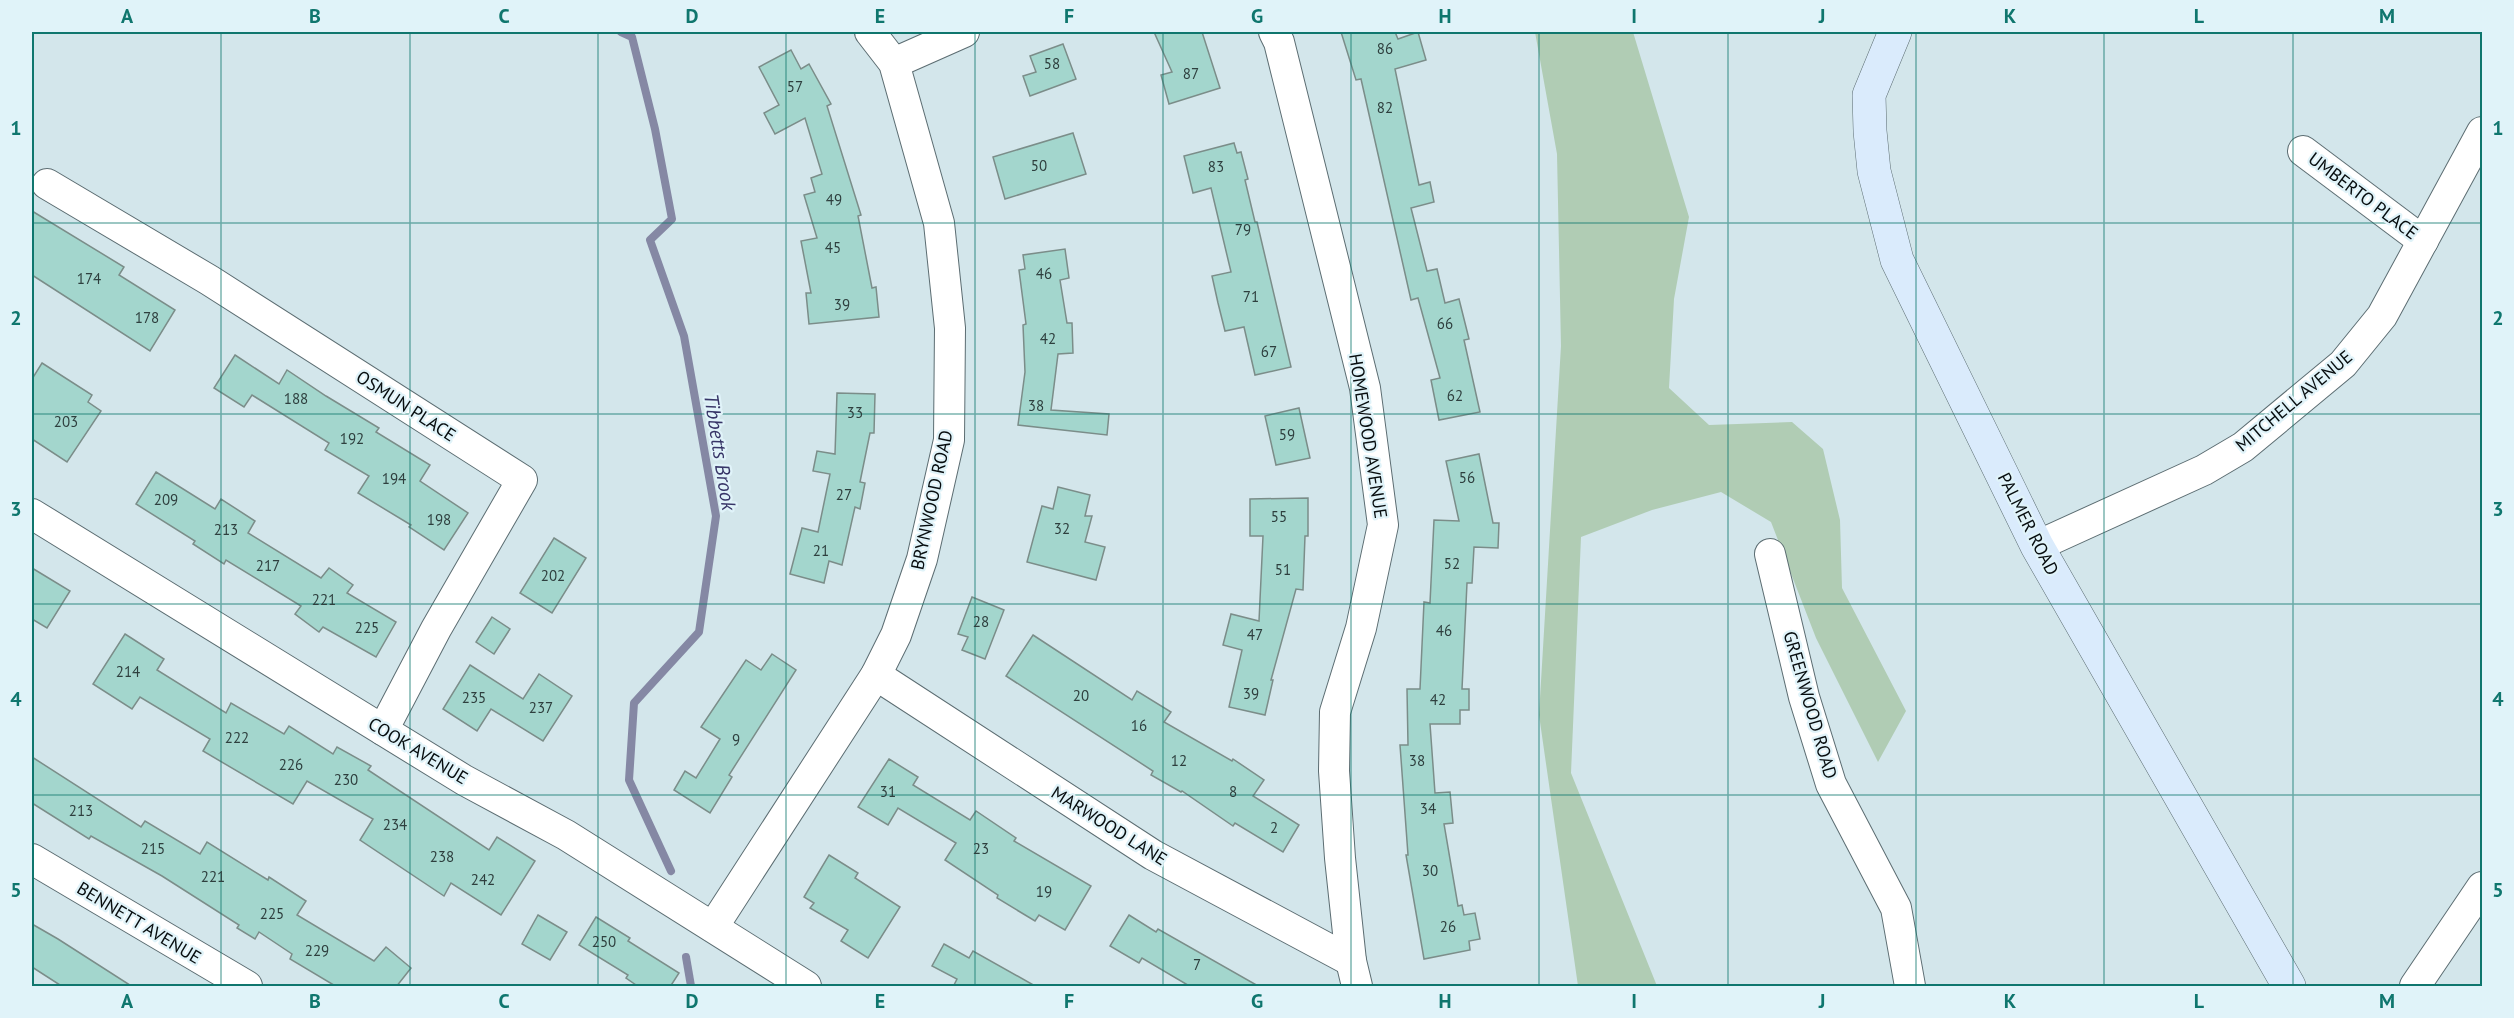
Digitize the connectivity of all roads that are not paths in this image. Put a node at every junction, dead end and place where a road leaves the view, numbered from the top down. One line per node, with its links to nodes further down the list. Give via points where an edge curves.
1 (870, 32): 5 (street, BRYNWOOD ROAD)
2 (964, 32): 5 (street)
3 (1274, 32): 18 (street, HOMEWOOD AVENUE, via 1365,388 1383,525 1361,628 1335,712 1334,771 1340,858)
4 (1896, 32): 11 (street, PALMER ROAD, via 1869,95 1874,171 1897,260)
5 (894, 63): 13 (street, BRYNWOOD ROAD, via 939,223 950,328 949,440 922,559 896,635)
6 (2482, 132): 9 (street, MITCHELL AVENUE)
7 (2303, 150): 9 (street, UMBERTO PLACE)
8 (47, 184): 14 (street, OSMUN PLACE, via 209,280 522,480)
9 (2423, 241): 11 (street, MITCHELL AVENUE, via 2382,316 2343,364 2243,447 2204,470)
10 (32, 514): 14 (street, COOK AVENUE)
11 (2037, 546): 22 (street, PALMER ROAD)
12 (1770, 554): 21 (street, GREENWOOD ROAD, via 1804,697 1831,784 1896,908)
13 (876, 675): 17 (street, BRYNWOOD ROAD); 18 (street, MARWOOD LANE, via 1153,855)
14 (383, 730): 17 (street, COOK AVENUE, via 464,780 566,835)
15 (32, 859): 19 (street, BENNETT AVENUE)
16 (2482, 887): 23 (street)
17 (713, 927): 20 (street, COOK AVENUE)
18 (1354, 974)
19 (247, 987)
20 (806, 987)
21 (1910, 987)
22 (2289, 987)
23 (2415, 987)

